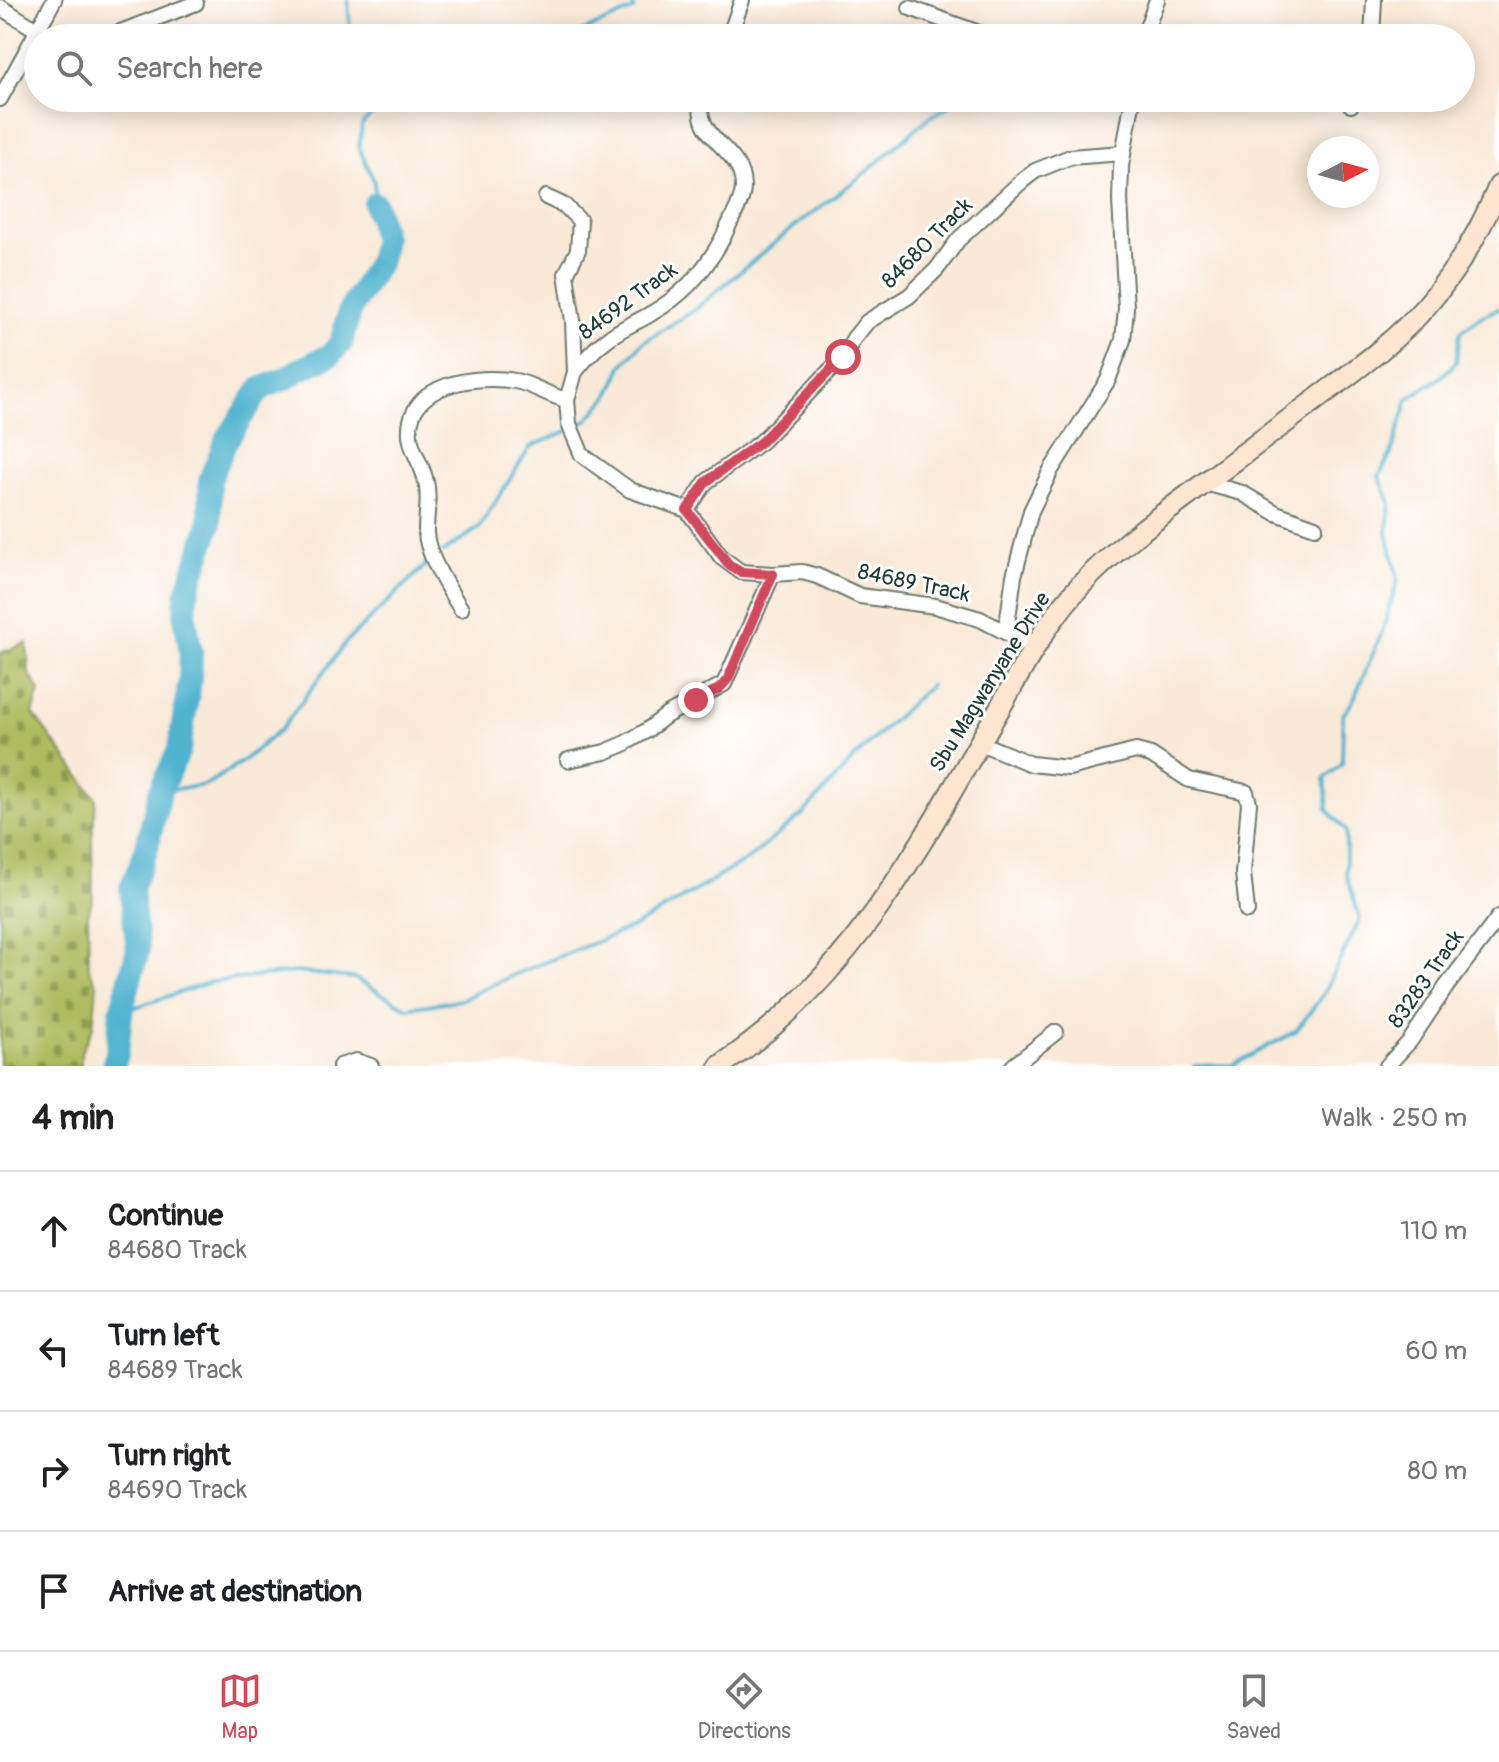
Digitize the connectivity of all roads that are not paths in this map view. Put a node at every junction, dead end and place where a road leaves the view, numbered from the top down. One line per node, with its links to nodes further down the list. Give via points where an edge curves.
1 (54, 0): 9 (street)
2 (742, 0): 11 (street)
3 (1157, 0): 13 (street)
4 (1374, 0): 14 (street)
5 (196, 3): 10 (street)
6 (0, 7): 8 (street)
7 (910, 8): 12 (street)
8 (27, 24)
9 (40, 24)
10 (141, 24)
11 (734, 24)
12 (954, 24)
13 (1148, 24)
14 (1373, 24)
15 (24, 63): 16 (street)
16 (0, 99)
17 (701, 112): 22 (street, 84692 Track, via 706,130 738,164 742,197 717,251 687,288 602,343)
18 (1130, 112): 19 (street)
19 (1123, 153): 25 (street, 84680 Track, via 1070,157 1022,181 958,240 909,296 867,322 843,357 762,441 706,482); 29 (street, via 1123,340 1108,380 1031,511)
20 (1499, 186): 24 (main road, Sbu Magwanyane Drive, via 1467,251 1425,308 1370,359)
21 (546, 197): 22 (street, via 580,221 578,250 566,274)
22 (575, 372): 23 (street)
23 (567, 400): 25 (street, via 569,424 582,455 630,490); 28 (street, via 523,383 495,380 443,386 417,407 409,434 426,480 426,535)
24 (1205, 483): 26 (street, via 1242,493); 30 (main road, Sbu Magwanyane Drive, via 1109,557 1071,596)
25 (687, 510): 27 (street, 84689 Track, via 730,566)
26 (1315, 527)
27 (773, 574): 29 (street, 84689 Track, via 802,572 860,596 935,606); 32 (street, via 724,684 622,745)
28 (461, 609)
29 (1006, 631): 30 (street, 84689 Track)
30 (1036, 648): 31 (main road, Sbu Magwanyane Drive)
31 (980, 743): 33 (street, via 1031,764 1069,768 1136,751 1189,780 1246,792); 38 (main road, Sbu Magwanyane Drive, via 854,943 786,1015)
32 (568, 760)
33 (1247, 911)
34 (1499, 917): 40 (street, 83283 Track)
35 (1056, 1032): 39 (street)
36 (340, 1066): 37 (street, via 356,1061)
37 (371, 1066)
38 (720, 1066)
39 (1013, 1066)
40 (1387, 1066)

